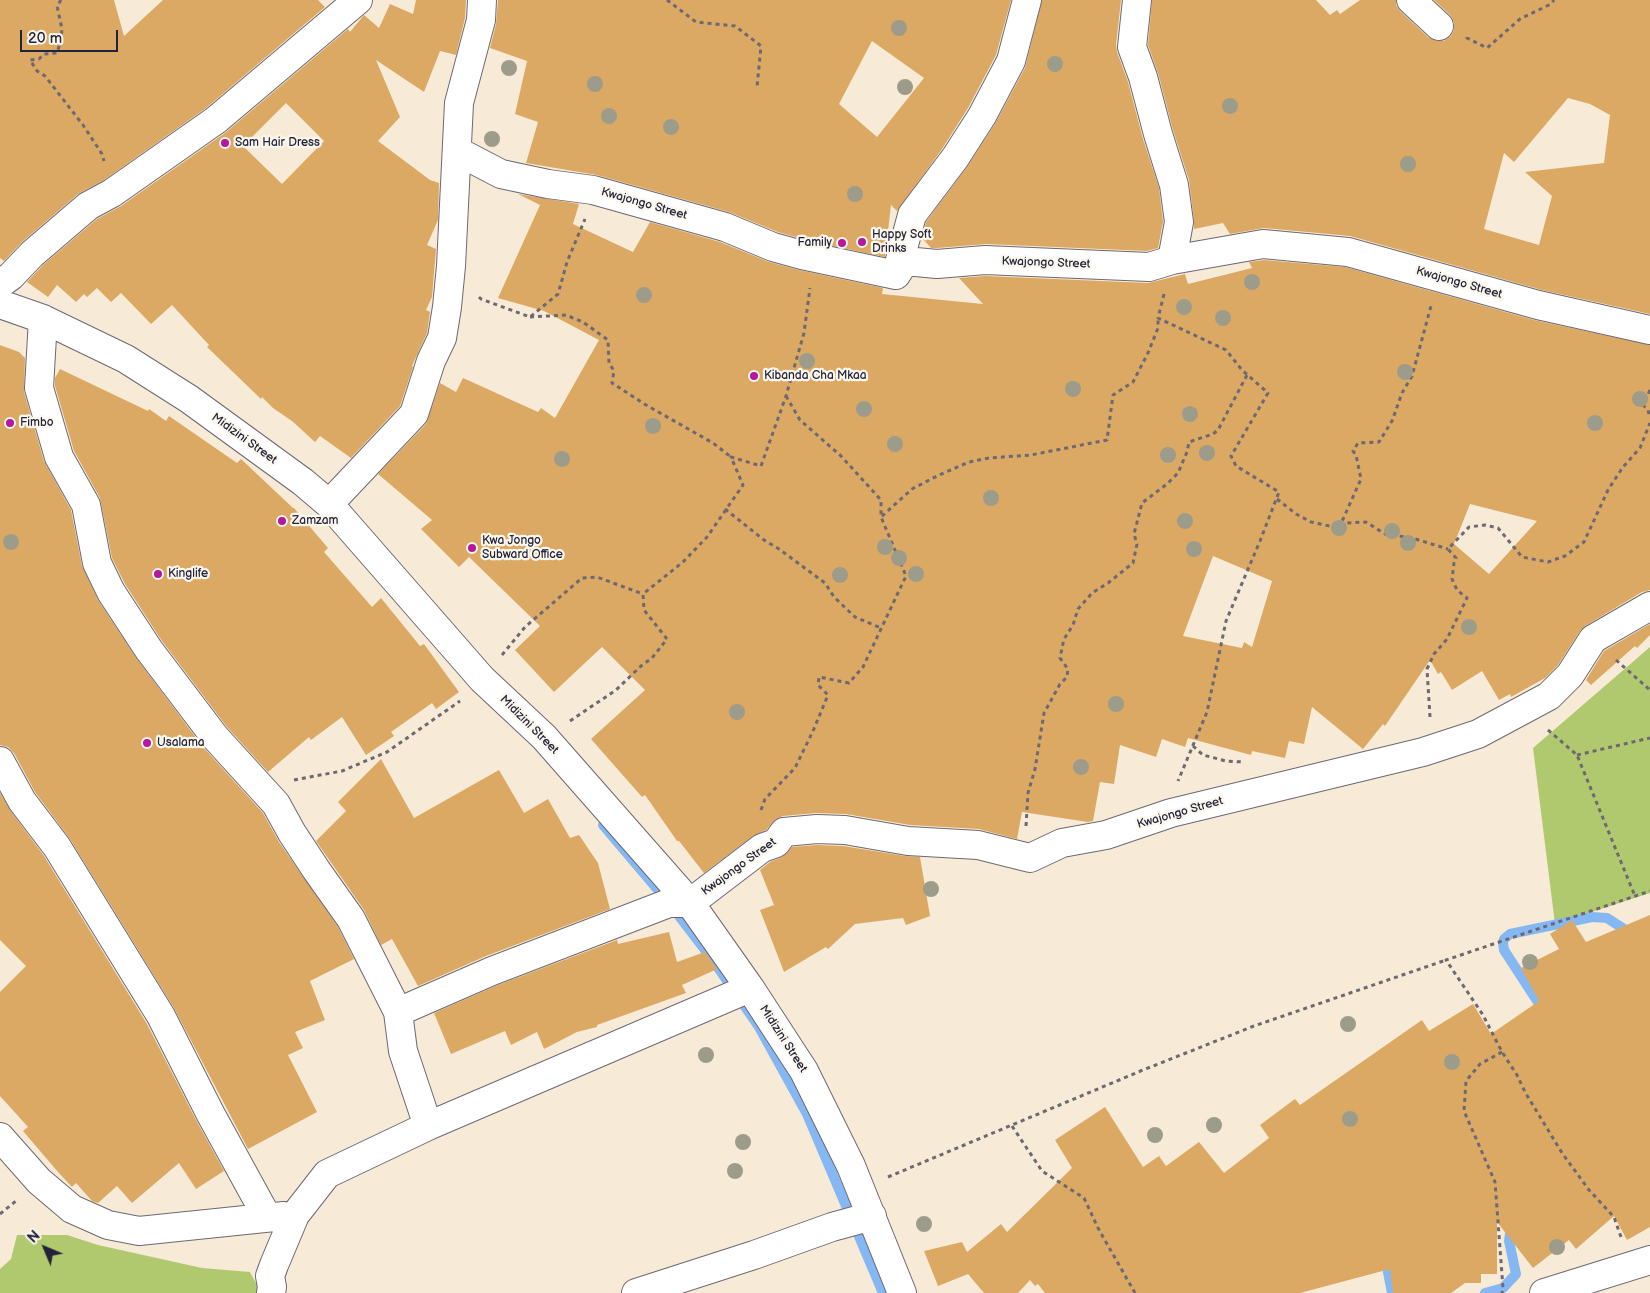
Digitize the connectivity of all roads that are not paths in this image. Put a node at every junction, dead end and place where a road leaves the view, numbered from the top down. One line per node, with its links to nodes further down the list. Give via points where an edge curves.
1 (358, 0): 10 (street, via 216,120 112,193 88,206)
2 (482, 0): 7 (street, via 481,20 459,103)
3 (1027, 0): 9 (street, via 1011,61 982,116 912,215)
4 (1137, 0): 8 (street, via 1132,47 1174,185 1179,222)
5 (1411, 0): 6 (street)
6 (1439, 26)
7 (457, 151): 9 (street, Kwajongo Street, via 501,174 593,190 725,227 773,247); 14 (street, via 451,266 442,338 430,361 414,414)
8 (1160, 264): 9 (street, Kwajongo Street, via 985,260 937,264 905,261); 13 (street, Kwajongo Street, via 1264,244 1348,252 1538,305)
9 (896, 275)
10 (0, 284)
11 (0, 304): 12 (street, Midizini Street)
12 (43, 318): 14 (street, Midizini Street, via 126,360 189,399); 19 (street, via 38,388 59,457 86,505 97,563 111,592 215,737 276,804 317,871 352,919)
13 (1650, 330)
14 (329, 504): 17 (street, Midizini Street, via 474,688 544,737)
15 (1650, 606): 17 (street, Kwajongo Street, via 1593,639 1570,675 1549,696 1478,734 1423,752 1172,813 1106,836 1062,843 1030,858 978,845 908,841 816,828 784,832 776,843 762,848)
16 (0, 761): 24 (street, via 22,801 57,847 161,1016)
17 (690, 904): 18 (street, Midizini Street); 19 (street, via 669,904 492,971)
18 (750, 988): 20 (street); 23 (street, Midizini Street, via 804,1071)
19 (398, 1012): 20 (street, via 403,1051)
20 (428, 1126): 22 (street, via 328,1174)
21 (0, 1137): 24 (street, via 40,1181 72,1208 108,1225 139,1231)
22 (294, 1215): 24 (street); 26 (street, via 270,1276)
23 (872, 1216): 27 (street); 28 (street, Midizini Street)
24 (267, 1217)
25 (1641, 1263): 29 (street)
26 (271, 1293)
27 (636, 1293)
28 (902, 1293)
29 (1544, 1293)

